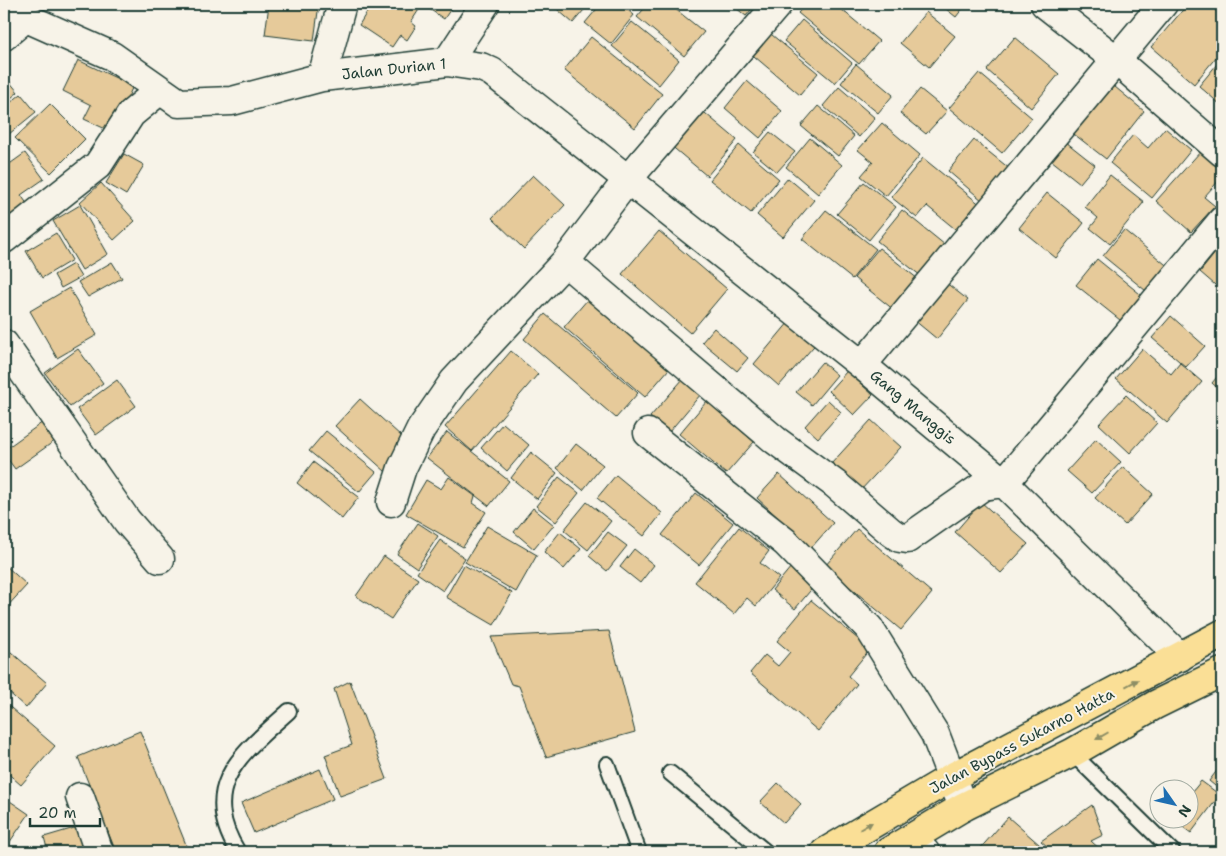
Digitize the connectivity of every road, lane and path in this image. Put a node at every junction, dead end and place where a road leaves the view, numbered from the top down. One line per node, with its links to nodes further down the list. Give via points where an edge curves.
1 (342, 4): 10 (street)
2 (485, 4): 9 (street)
3 (778, 4): 13 (street)
4 (1045, 4): 8 (street)
5 (1163, 4): 8 (street)
6 (15, 13): 7 (street); 11 (street, Jalan Durian 1, via 112,56)
7 (4, 36)
8 (1115, 59): 12 (street); 18 (street)
9 (447, 62): 10 (street, Jalan Durian 1); 13 (street, Jalan Durian 1, via 492,72)
10 (322, 77): 11 (street, Jalan Durian 1, via 232,101 179,103)
11 (160, 90): 15 (street, via 132,114 98,165)
12 (1222, 152)
13 (628, 179): 16 (street); 18 (street, Gang Manggis)
14 (1222, 221): 20 (street)
15 (4, 239)
16 (565, 262): 20 (street, via 775,440 900,538 912,536 982,486); 21 (street, via 454,381 437,404 402,468)
17 (4, 344): 22 (street, via 127,521)
18 (862, 365): 20 (street, Gang Manggis)
19 (648, 433): 31 (street, via 785,542 869,628 925,714)
20 (1004, 483): 24 (street, Gang Manggis)
21 (391, 502)
22 (160, 559)
23 (1222, 634): 24 (highway, Jalan Bypass Sukarno Hatta)
24 (1180, 658): 27 (highway, Jalan Bypass Sukarno Hatta, one-way to 24)
25 (1222, 672): 28 (highway, Jalan Bypass Sukarno Hatta, one-way to 28, via 1155,705)
26 (289, 710): 37 (lane, via 245,751 226,782 221,799 223,817)
27 (1005, 749): 31 (highway, Jalan Bypass Sukarno Hatta); 32 (highway)
28 (1072, 753): 32 (highway, Jalan Bypass Sukarno Hatta); 41 (lane)
29 (607, 764): 38 (lane)
30 (670, 773): 39 (lane)
31 (952, 777): 34 (street); 40 (highway, Jalan Bypass Sukarno Hatta, one-way to 31)
32 (1021, 779): 34 (highway, Jalan Bypass Sukarno Hatta)
33 (80, 797): 36 (street)
34 (963, 807): 35 (highway, Jalan Bypass Sukarno Hatta)
35 (908, 848)
36 (100, 852)
37 (238, 852)
38 (639, 852)
39 (766, 852)
40 (825, 852)
41 (1173, 852)

